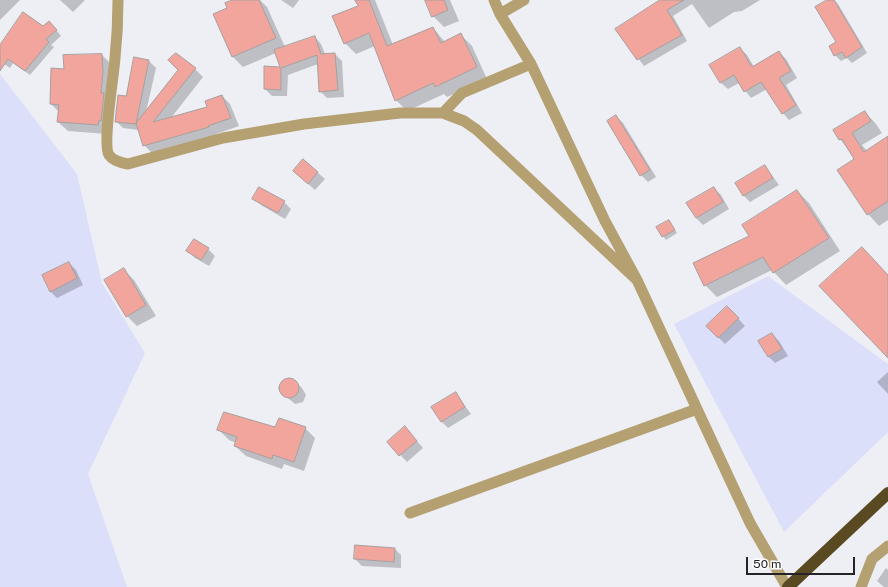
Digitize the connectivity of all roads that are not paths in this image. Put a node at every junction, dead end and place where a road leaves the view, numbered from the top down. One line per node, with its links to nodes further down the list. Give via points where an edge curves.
1 (118, 0): 6 (street, via 107,149 110,156 123,164 222,138 304,124 400,113)
2 (494, 0): 4 (street)
3 (524, 0): 4 (street)
4 (500, 14): 5 (street)
5 (531, 64): 6 (street, via 462,93); 7 (street, via 605,222)
6 (443, 113): 7 (street, via 464,121 477,130)
7 (637, 280): 8 (street)
8 (697, 409): 10 (street); 12 (street, via 750,523)
9 (888, 493): 12 (highway)
10 (410, 513)
11 (888, 546): 13 (street, via 872,559)
12 (788, 587)
13 (861, 587)

